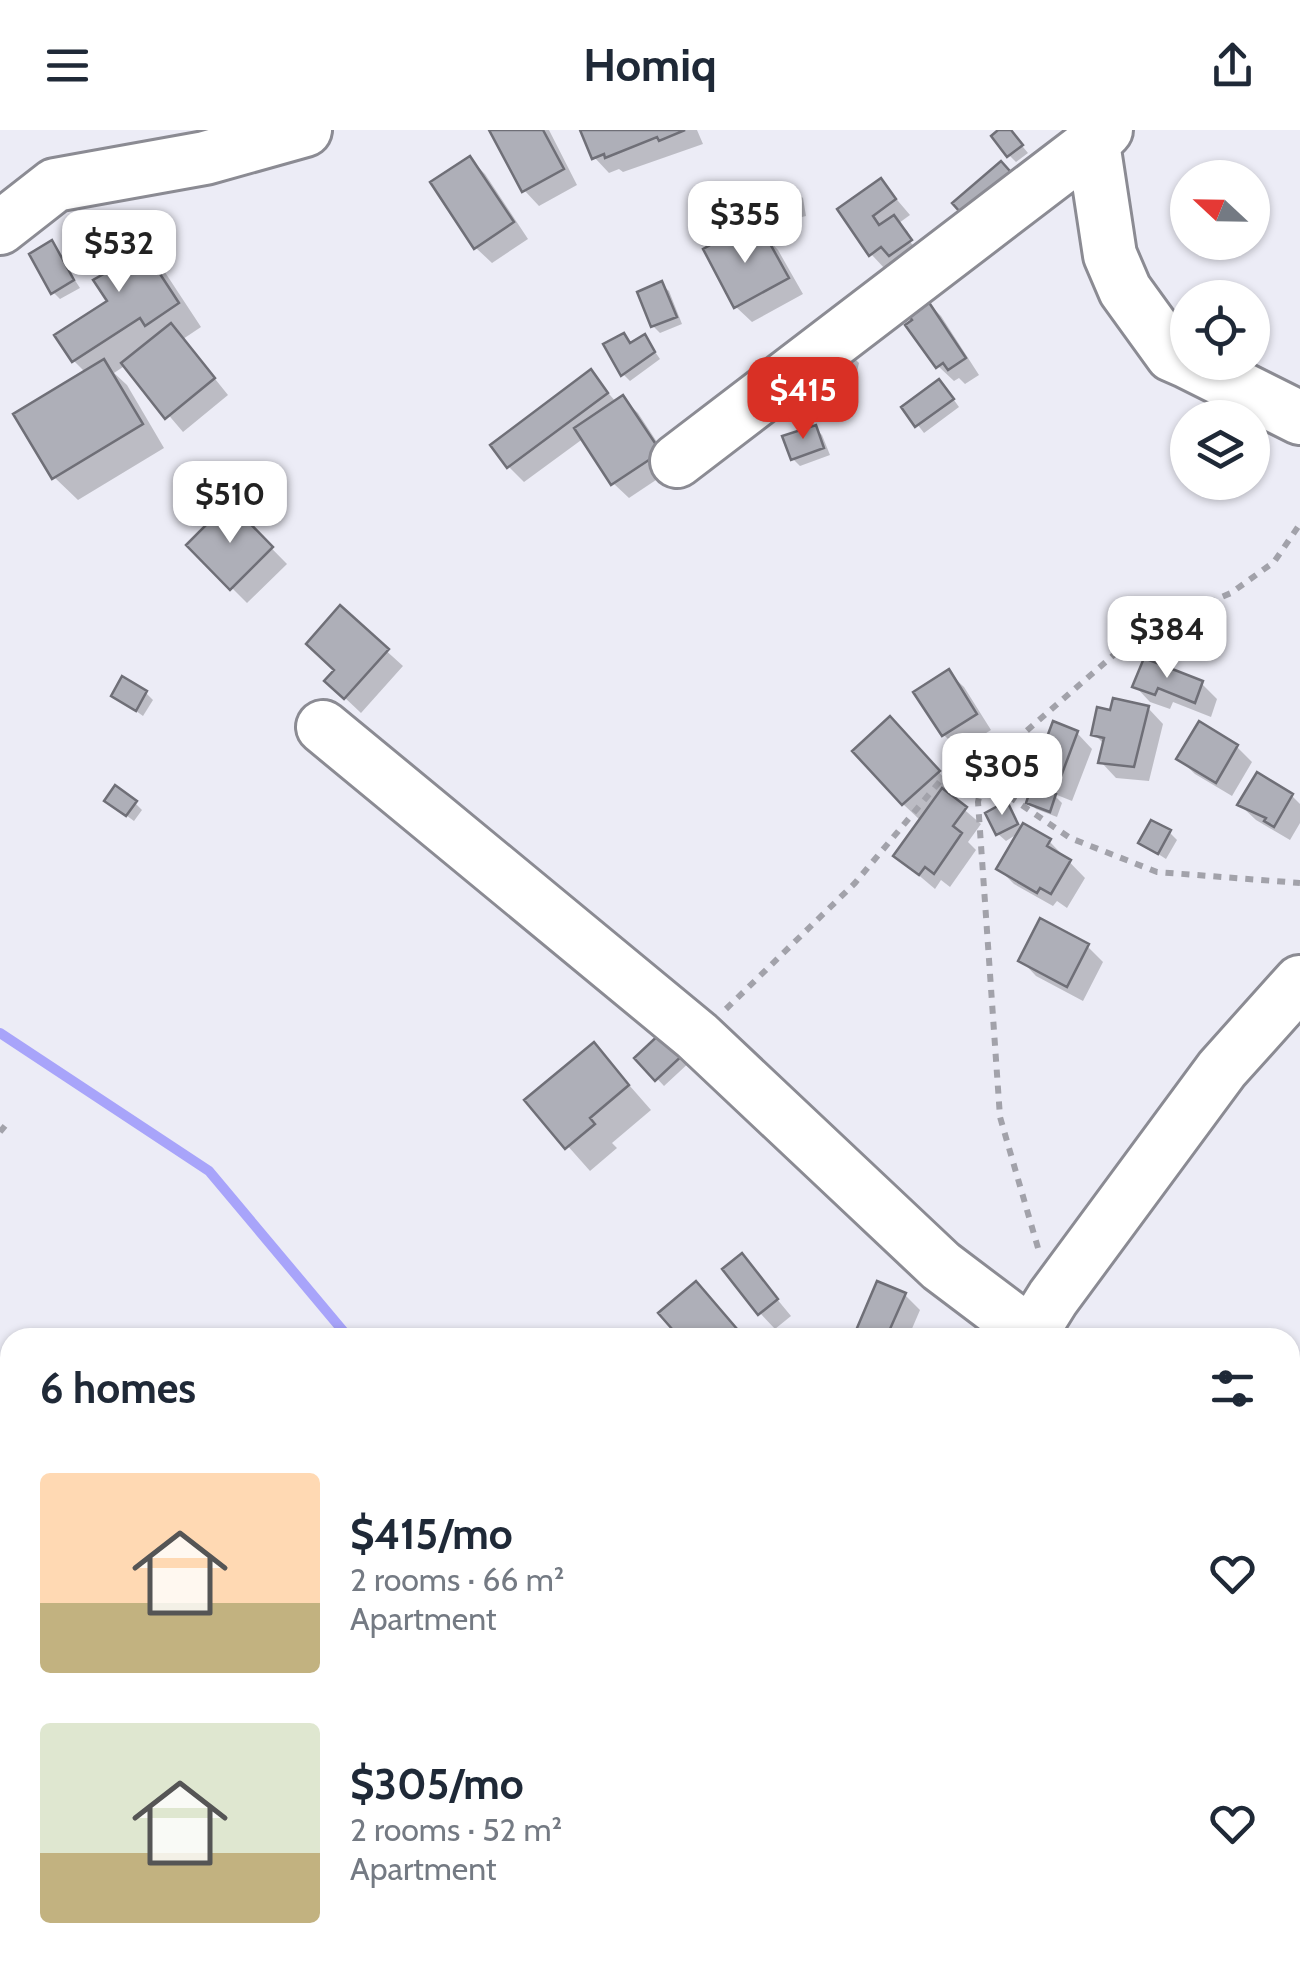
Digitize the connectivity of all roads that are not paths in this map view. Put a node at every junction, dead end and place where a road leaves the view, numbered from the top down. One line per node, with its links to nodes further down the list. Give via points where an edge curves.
1 (304, 130): 3 (street, via 205,158 55,186)
2 (1099, 137): 4 (street, via 1110,255 1125,290); 7 (street)
3 (0, 228)
4 (1170, 352)
5 (1224, 380): 6 (street)
6 (1300, 418)
7 (677, 461)
8 (323, 727): 10 (street, via 697,1036 941,1266)
9 (1300, 982): 10 (street, via 1222,1069)
10 (1037, 1323)

